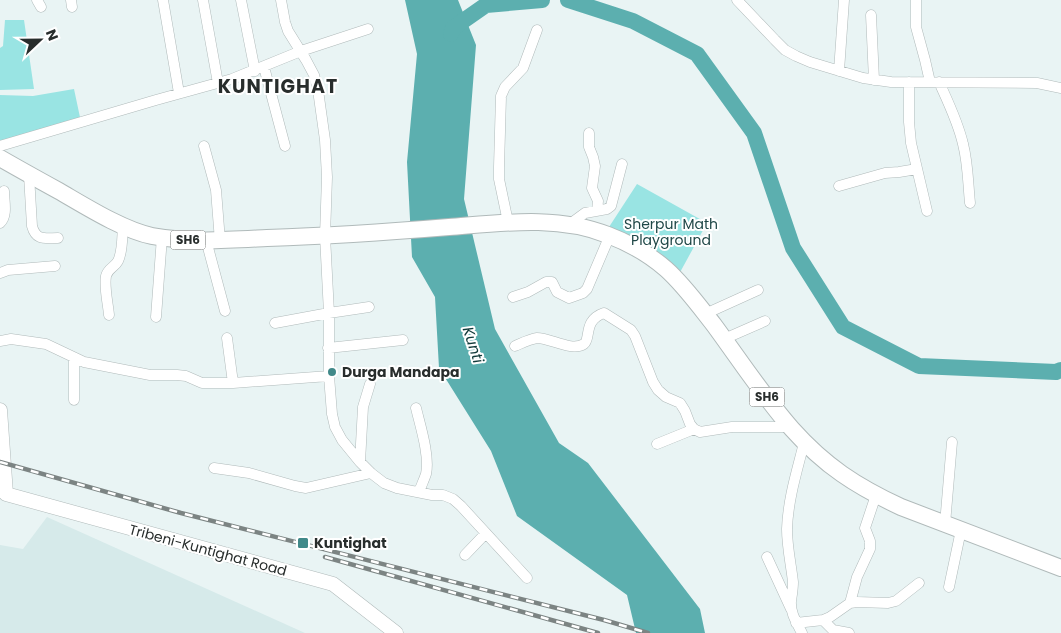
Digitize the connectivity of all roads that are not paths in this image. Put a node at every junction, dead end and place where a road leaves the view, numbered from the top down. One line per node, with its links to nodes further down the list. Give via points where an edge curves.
1 (163, 0): 19 (street)
2 (203, 0): 17 (street)
3 (240, 0): 12 (street)
4 (281, 0): 11 (street, via 288,31)
5 (737, 0): 13 (street, via 785,50)
6 (844, 0): 13 (street)
7 (916, 0): 16 (street, via 916,27)
8 (871, 16): 14 (street)
9 (368, 29): 11 (street)
10 (537, 30): 34 (street, via 523,68 501,96)
11 (301, 51): 12 (street); 38 (street, via 318,90 327,177)
12 (259, 69): 17 (street); 23 (street)
13 (839, 71): 14 (street)
14 (874, 80): 15 (street)
15 (909, 82): 16 (street); 26 (street, via 909,122)
16 (934, 82): 18 (street, via 1029,82); 30 (street, via 962,140)
17 (218, 83): 19 (street)
18 (1061, 88)
19 (179, 93): 21 (street)
20 (589, 133): 31 (street, via 589,147 595,166 592,188 598,201)
21 (0, 146)
22 (204, 146): 41 (street, via 216,190)
23 (285, 146)
24 (0, 158): 27 (main road, SH6)
25 (622, 164): 31 (street, via 611,206)
26 (916, 169): 28 (street, via 885,173); 32 (street)
27 (29, 175): 36 (main road, SH6); 40 (street, via 34,232 40,238)
28 (839, 186)
29 (4, 190): 33 (street, via 5,215)
30 (970, 203)
31 (597, 211): 35 (street, via 585,213)
32 (927, 212)
33 (0, 223)
34 (500, 223): 35 (main road, SH6); 38 (main road, SH6)
35 (570, 224): 37 (main road, SH6)
36 (123, 226): 39 (main road, SH6); 50 (street, via 120,256 107,274)
37 (610, 235): 45 (street, via 583,294 569,298 558,292 552,282 546,282); 49 (main road, SH6, via 668,270)
38 (325, 236): 41 (main road, SH6); 48 (street)
39 (162, 237): 41 (main road, SH6); 51 (street)
40 (58, 238)
41 (213, 240): 47 (street)
42 (56, 266): 43 (street)
43 (0, 272)
44 (758, 290): 49 (street)
45 (513, 298)
46 (369, 308): 48 (street)
47 (225, 311)
48 (329, 313): 53 (street); 59 (street)
49 (706, 314): 55 (main road, SH6)
50 (109, 315)
51 (156, 317)
52 (765, 320): 55 (street)
53 (275, 323)
54 (227, 338): 62 (street)
55 (724, 339): 67 (main road, SH6)
56 (403, 340): 59 (street)
57 (0, 341): 60 (street, via 46,344)
58 (515, 346): 68 (street, via 537,338 570,346 583,344 590,324 598,315 607,314 631,330 658,390 680,403)
59 (328, 348): 61 (street)
60 (74, 358): 62 (street, via 150,375 177,374 202,383); 64 (street)
61 (329, 376): 62 (street); 72 (street, via 335,427)
62 (232, 383)
63 (370, 384): 72 (street, via 363,407)
64 (74, 400)
65 (416, 408): 75 (street, via 427,463)
66 (0, 410): 76 (main road)
67 (790, 427): 68 (street, via 732,427 700,432); 69 (main road, SH6)
68 (694, 429): 71 (street)
69 (804, 442): 77 (main road, SH6, via 849,480); 88 (street, via 788,508 793,592)
70 (952, 442): 78 (street)
71 (658, 444)
72 (360, 462): 74 (street)
73 (214, 468): 74 (street, via 254,474 306,488)
74 (371, 473): 75 (street, via 384,483)
75 (419, 492): 80 (street, via 453,499)
76 (3, 494): 91 (main road, Tribeni-Kuntighat Road, via 333,584)
77 (876, 495): 78 (main road, SH6); 87 (street, via 865,528 870,549)
78 (945, 524): 79 (main road, SH6)
79 (961, 530): 83 (main road, SH6); 86 (street)
80 (486, 533): 81 (street); 84 (street)
81 (465, 555)
82 (767, 557): 88 (street)
83 (1061, 568)
84 (527, 578)
85 (919, 583): 87 (street, via 896,601)
86 (949, 587)
87 (850, 603): 89 (street)
88 (791, 610): 90 (street)
89 (823, 620): 90 (street); 93 (street, via 833,630)
90 (796, 623): 92 (street)
91 (396, 633)
92 (802, 633)
93 (849, 633)

